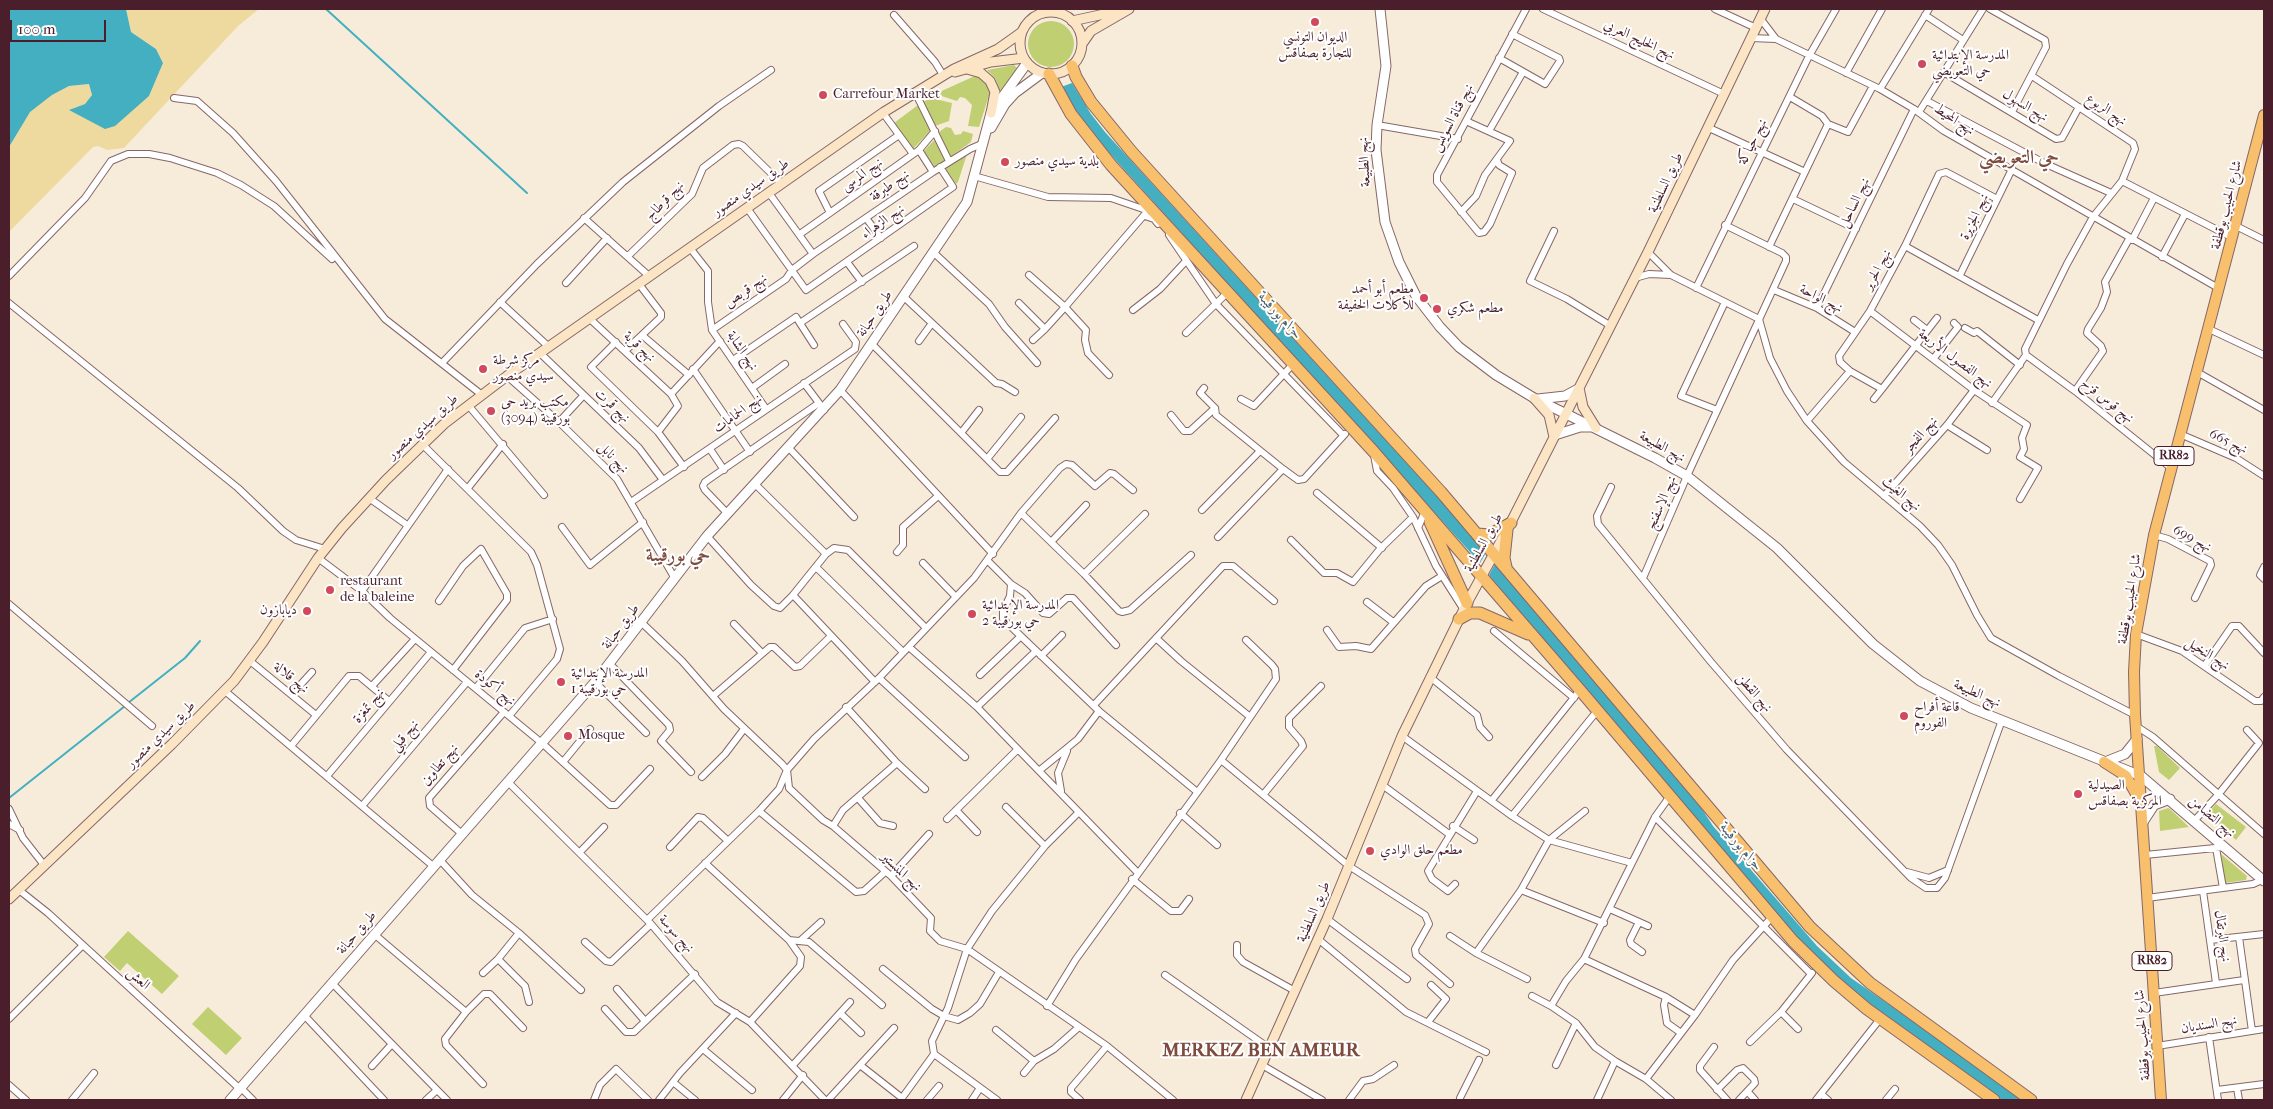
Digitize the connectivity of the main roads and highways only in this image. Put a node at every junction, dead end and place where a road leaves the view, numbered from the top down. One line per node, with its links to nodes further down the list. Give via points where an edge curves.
1 (1130, 9): 4 (main road); 6 (main road, via 1091,31)
2 (1765, 9): 14 (main road, طريق السلطنية)
3 (1054, 11): 4 (main road); 5 (main road, via 1034,18)
4 (1072, 21): 6 (main road, via 1080,32)
5 (1022, 32): 7 (main road, via 1020,46); 11 (main road, طريق سيدي منصور, via 998,49)
6 (1082, 45): 8 (main road)
7 (1025, 61): 9 (main road, طريق سيدي منصور, via 991,62); 10 (main road)
8 (1072, 66): 10 (main road, via 1063,72); 20 (highway, via 1091,102 1131,151)
9 (967, 69): 11 (main road, طريق سيدي منصور); 12 (main road, via 981,73 990,81 995,92)
10 (1046, 74): 18 (highway, via 1071,114 1147,211 1229,291 1294,363 1347,431 1374,452)
11 (944, 75): 28 (main road, طريق سيدي منصور, via 883,113 507,376 422,444 325,549 250,660 225,691)
12 (991, 113)
13 (2264, 115): 27 (main road, شارع الحبيب بوقطفة / RR82, via 2154,534 2136,634 2135,715)
14 (1579, 388): 16 (main road, via 1583,407); 17 (main road, طريق السلطنية)
15 (1536, 398): 17 (main road, via 1548,415)
16 (1595, 427)
17 (1555, 436): 19 (main road, طريق السلطنية)
18 (1426, 512): 23 (highway); 24 (highway)
19 (1509, 526): 20 (highway, via 1489,535); 21 (main road, طريق السلطنية); 22 (highway, via 1504,558)
20 (1478, 534): 21 (highway)
21 (1494, 552): 22 (highway); 23 (main road, طريق السلطنية)
22 (1506, 567): 31 (highway, via 1817,934 1883,994)
23 (1481, 575): 24 (main road, طريق السلطنية); 25 (highway)
24 (1463, 611): 25 (highway, via 1480,613); 29 (main road, طريق السلطنية, via 1402,736 1318,939)
25 (1534, 636): 30 (highway, via 1577,694 1598,711 1814,970)
26 (2104, 762): 27 (main road, via 2126,776)
27 (2143, 805): 32 (main road, شارع الحبيب بوقطفة / RR82)
28 (9, 899)
29 (1246, 1100)
30 (1994, 1100)
31 (2031, 1100)
32 (2161, 1100)

